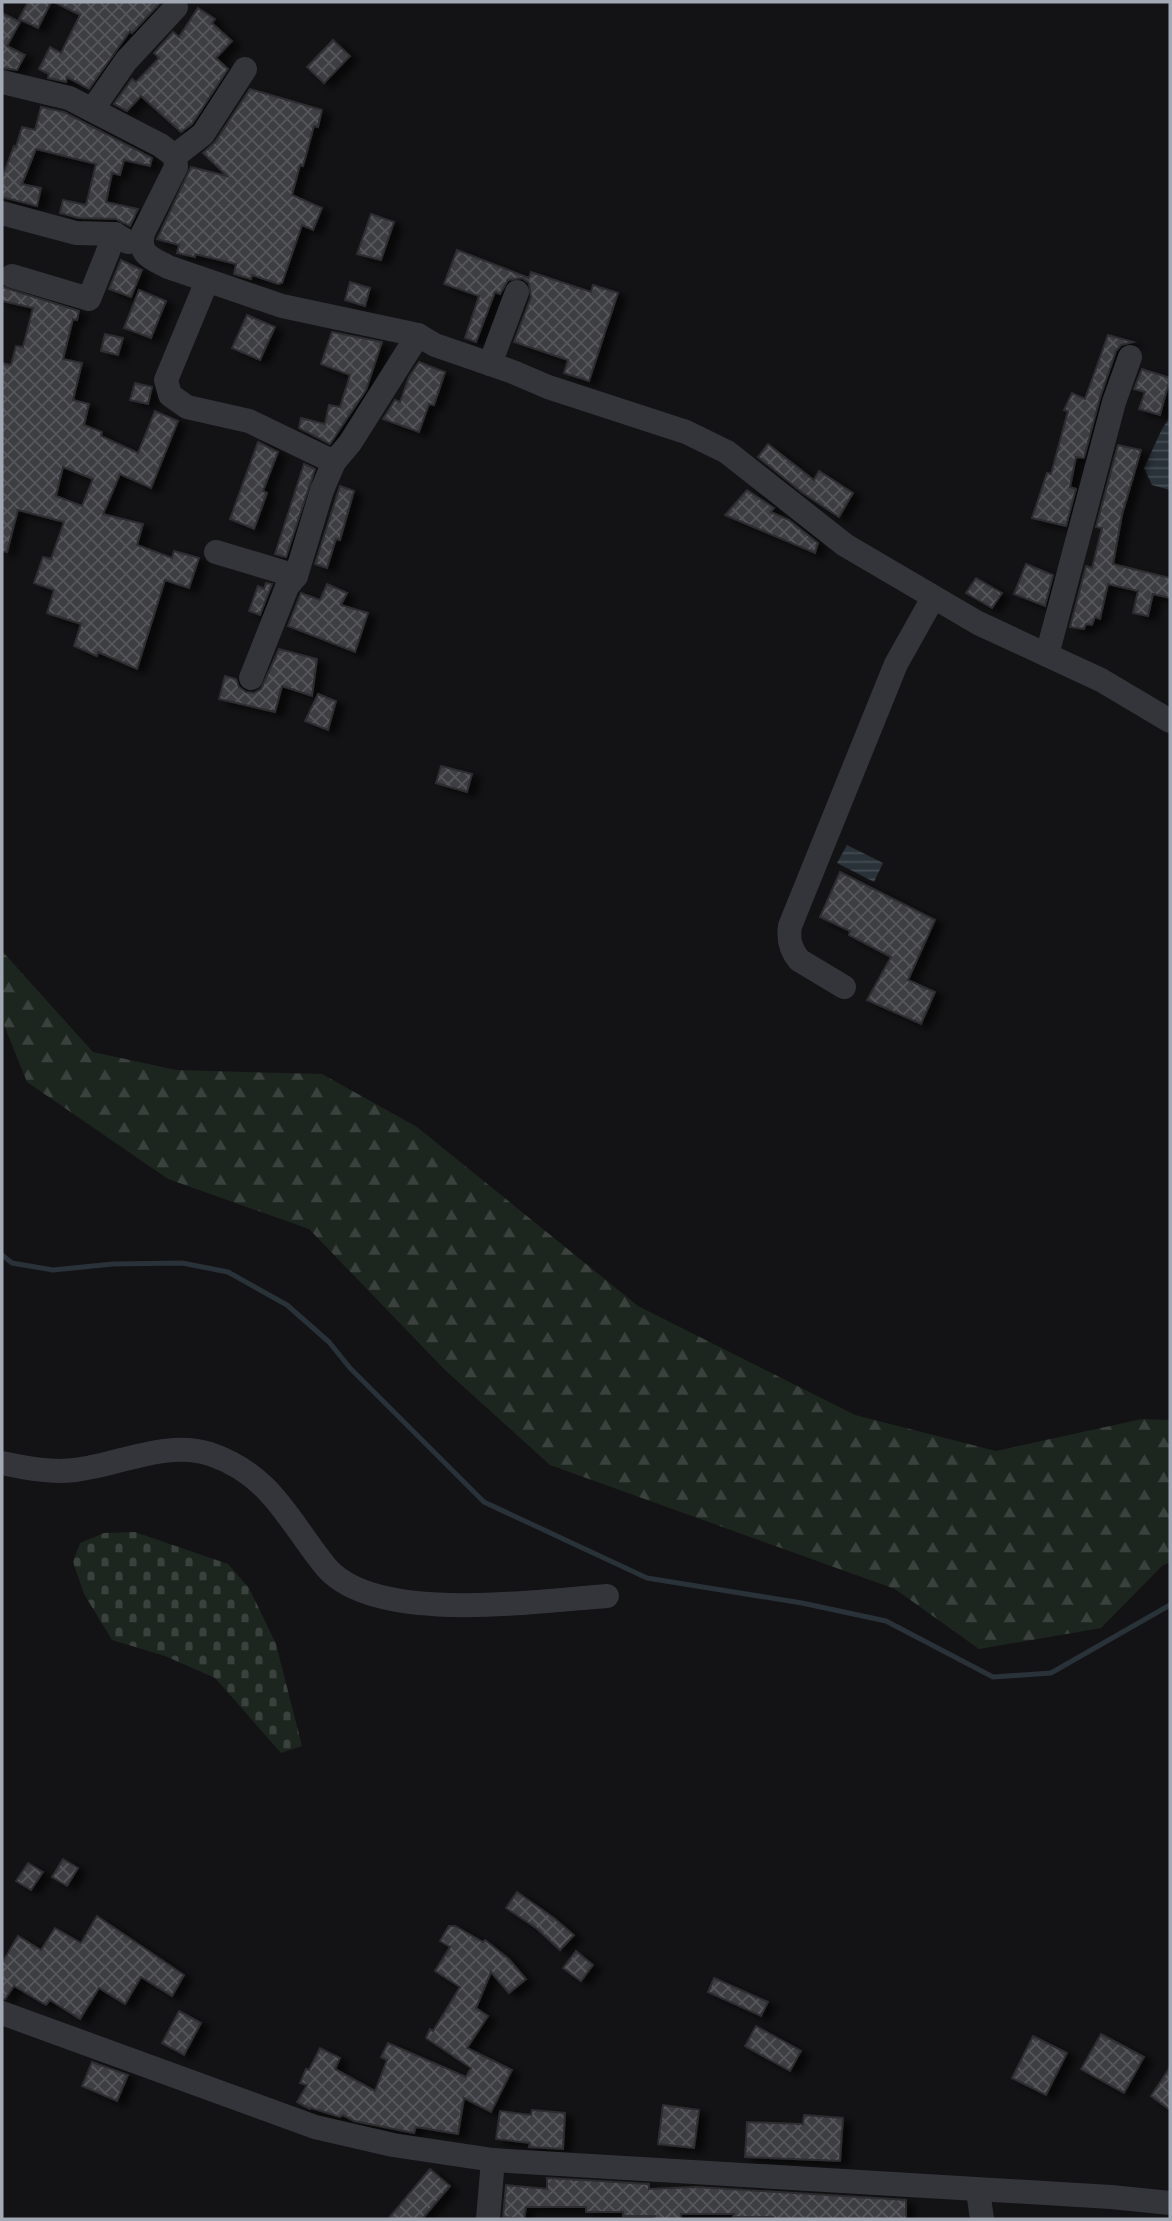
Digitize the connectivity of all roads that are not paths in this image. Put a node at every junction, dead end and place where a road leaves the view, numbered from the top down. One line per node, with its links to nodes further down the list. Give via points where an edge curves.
1 (176, 7): 4 (street, via 127,61)
2 (245, 69): 5 (street, via 203,134)
3 (4, 88): 4 (street, via 69,99)
4 (92, 110): 5 (street)
5 (175, 156): 8 (street, via 176,167 143,233)
6 (2, 213): 7 (street, via 76,233)
7 (115, 234): 8 (street); 9 (street, via 89,299)
8 (144, 252): 10 (street)
9 (12, 276)
10 (206, 281): 12 (street, via 282,306); 15 (street, via 166,380 170,395 187,407 248,421)
11 (517, 292): 14 (street)
12 (418, 335): 14 (street); 15 (street)
13 (1130, 357): 19 (street)
14 (490, 364): 18 (street, via 686,432 727,452 845,545)
15 (334, 462): 17 (street)
16 (216, 552): 17 (street)
17 (296, 576): 20 (street, via 286,587)
18 (933, 598): 19 (street); 22 (street, via 896,664 790,926 793,954)
19 (1046, 655): 21 (street, via 1101,680)
20 (251, 678)
21 (1170, 721)
22 (844, 986)
23 (2, 1463): 24 (street, via 40,1471 76,1470 175,1450 210,1454 266,1487 327,1568 348,1586 372,1595 408,1602 481,1605)
24 (607, 1595)
25 (2, 2013): 26 (street, via 315,2127)
26 (493, 2160): 27 (street); 29 (street)
27 (978, 2191): 28 (street); 30 (street)
28 (1170, 2203)
29 (488, 2219)
30 (982, 2219)

